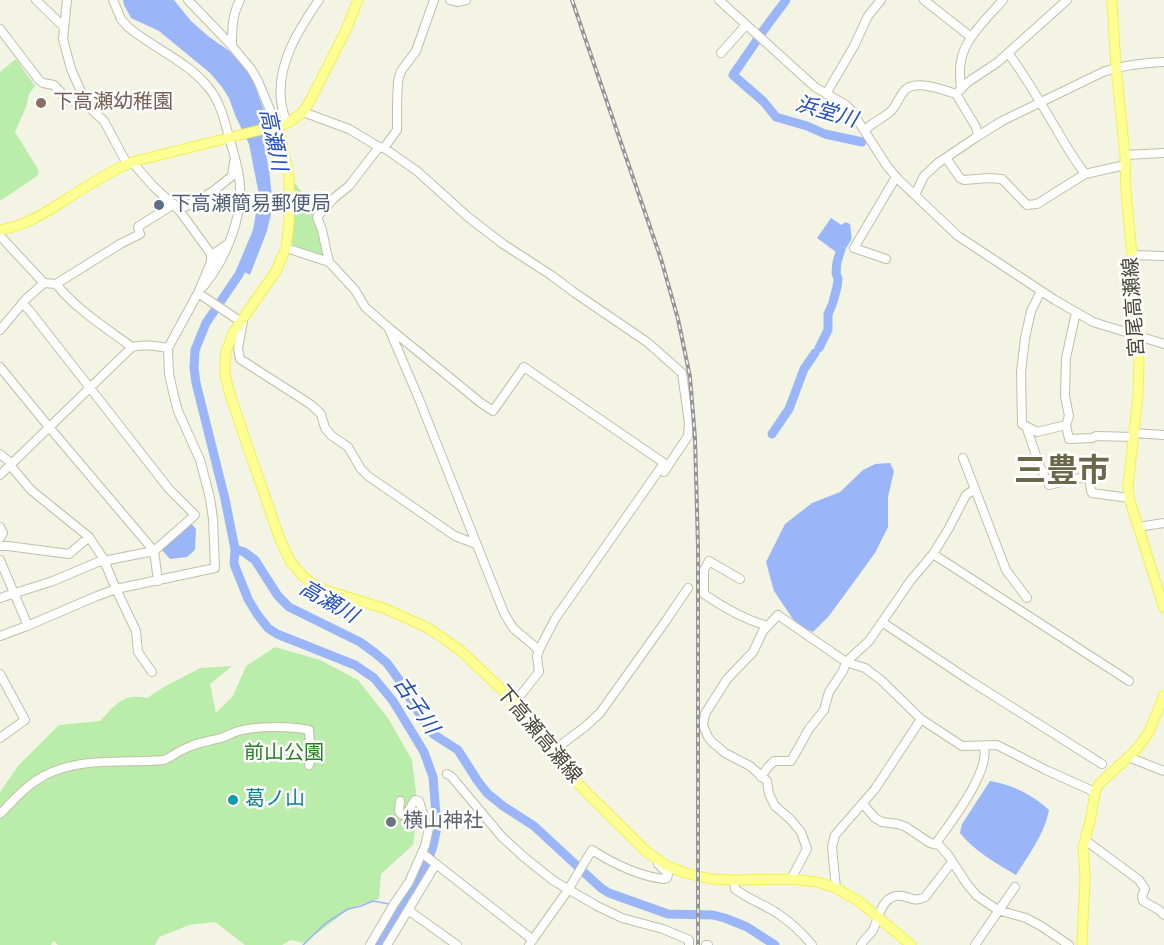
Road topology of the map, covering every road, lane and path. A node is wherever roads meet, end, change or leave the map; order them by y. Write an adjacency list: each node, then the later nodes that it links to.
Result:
1 (36, 0): 18 (street)
2 (68, 0): 18 (street)
3 (113, 0): 33 (street)
4 (188, 0): 21 (street)
5 (240, 0): 21 (street)
6 (319, 0): 31 (street)
7 (358, 0): 30 (main road)
8 (434, 0): 35 (street)
9 (450, 0): 10 (street)
10 (466, 0)
11 (718, 0): 17 (street)
12 (880, 0): 27 (street)
13 (924, 0): 20 (street)
14 (1003, 0): 20 (street)
15 (1067, 0): 23 (street)
16 (1112, 0): 25 (main road, 宮尾高瀬線)
17 (746, 25): 22 (street); 27 (street)
18 (64, 27): 29 (street)
19 (0, 29): 29 (street)
20 (971, 37): 26 (street)
21 (232, 46): 31 (street)
22 (721, 53)
23 (1008, 53): 26 (street); 28 (street)
24 (1164, 62): 25 (street)
25 (1116, 67): 28 (street); 39 (main road, 宮尾高瀬線)
26 (959, 91): 32 (street); 34 (street)
27 (826, 94): 32 (street)
28 (1041, 101): 34 (street); 41 (street)
29 (87, 105): 40 (street)
30 (303, 112): 31 (main road); 35 (street)
31 (283, 124): 33 (main road); 48 (main road, 下高瀬高瀬線)
32 (865, 130): 42 (street)
33 (229, 136): 37 (street); 40 (main road)
34 (978, 136): 38 (street)
35 (381, 147): 53 (street); 77 (street)
36 (1164, 153): 39 (street)
37 (234, 156): 44 (street); 47 (street)
38 (946, 158): 41 (street); 43 (street)
39 (1125, 160): 41 (street); 49 (main road, 宮尾高瀬線)
40 (130, 163): 44 (street); 45 (main road)
41 (1085, 174)
42 (896, 177): 43 (street); 51 (street)
43 (915, 195): 56 (street)
44 (177, 207): 52 (street); 55 (street)
45 (0, 230)
46 (0, 236): 54 (street)
47 (230, 243): 52 (street); 57 (street)
48 (286, 248): 53 (street); 60 (main road, 下高瀬高瀬線)
49 (1132, 255): 50 (street); 63 (main road, 宮尾高瀬線)
50 (1164, 256)
51 (886, 259)
52 (211, 262): 57 (street)
53 (329, 262): 61 (street)
54 (44, 283): 55 (street); 58 (street)
55 (56, 284): 65 (street)
56 (1041, 291): 59 (street); 70 (street)
57 (198, 293): 60 (street); 66 (street)
58 (22, 303): 62 (street); 68 (street)
59 (1076, 312): 63 (street); 69 (street)
60 (240, 321): 86 (street); 110 (main road, 下高瀬高瀬線)
61 (388, 328): 86 (street); 104 (street)
62 (0, 330)
63 (1137, 336): 64 (street); 72 (main road, 宮尾高瀬線)
64 (1164, 344)
65 (132, 347): 66 (street); 68 (street)
66 (168, 348): 93 (street)
67 (0, 367): 71 (street)
68 (90, 389): 71 (street); 88 (street)
69 (1066, 425): 70 (street); 72 (street)
70 (1026, 426): 80 (street)
71 (48, 427): 76 (street); 88 (street)
72 (1133, 435): 73 (street); 80 (main road, 宮尾高瀬線)
73 (1164, 435)
74 (0, 454): 76 (street)
75 (963, 458): 79 (street)
76 (10, 464): 78 (street); 84 (street)
77 (664, 471)
78 (0, 475)
79 (975, 489): 89 (street); 98 (street)
80 (1129, 498): 83 (main road, 宮尾高瀬線)
81 (1164, 523): 83 (street)
82 (0, 527): 85 (street)
83 (1138, 527): 99 (main road, 宮尾高瀬線)
84 (89, 537): 87 (street); 91 (street)
85 (0, 538)
86 (476, 544): 104 (street)
87 (0, 546)
88 (154, 551): 91 (street); 93 (street)
89 (933, 554): 100 (street); 108 (street)
90 (0, 560): 96 (street)
91 (104, 561): 95 (street); 96 (street)
92 (740, 579): 102 (street)
93 (158, 581): 95 (street)
94 (688, 588): 114 (street)
95 (116, 589): 101 (street); 106 (street)
96 (14, 593): 97 (street); 101 (street)
97 (0, 598)
98 (1027, 598)
99 (1164, 608)
100 (882, 622): 105 (street); 116 (street)
101 (28, 626): 103 (street)
102 (767, 626): 105 (street); 120 (street)
103 (0, 636)
104 (539, 650): 110 (street)
105 (846, 662): 111 (street); 120 (street)
106 (152, 672)
107 (0, 674): 112 (street)
108 (1129, 681)
109 (1164, 695): 115 (main road)
110 (515, 702): 114 (main road, 下高瀬高瀬線)
111 (921, 719): 113 (street); 123 (street)
112 (0, 738)
113 (981, 746): 121 (street); 126 (street)
114 (551, 755): 127 (main road, 下高瀬高瀬線)
115 (1128, 757): 118 (street); 121 (main road)
116 (1102, 764)
117 (309, 765): 124 (street)
118 (1164, 771)
119 (447, 774): 135 (street)
120 (761, 777): 131 (street)
121 (1095, 792): 125 (main road)
122 (400, 801): 128 (street)
123 (863, 804): 126 (street); 134 (street)
124 (0, 814)
125 (1085, 840): 138 (street); 150 (main road)
126 (939, 845): 129 (street)
127 (647, 852): 132 (main road, 下高瀬高瀬線); 135 (street)
128 (422, 853): 130 (street); 141 (street)
129 (952, 862): 137 (street); 139 (street)
130 (435, 864): 136 (street); 140 (street)
131 (791, 879): 132 (main road, 下高瀬高瀬線); 134 (main road, 下高瀬高瀬線)
132 (734, 880): 145 (street)
133 (1015, 887): 137 (street)
134 (836, 888): 139 (main road, 下高瀬高瀬線)
135 (568, 889): 140 (street); 144 (street)
136 (408, 910): 142 (street); 143 (street)
137 (998, 910): 148 (street); 149 (street)
138 (1164, 915)
139 (878, 916): 146 (street); 147 (main road, 下高瀬高瀬線)
140 (531, 942)
141 (370, 945)
142 (387, 945)
143 (457, 945)
144 (689, 945)
145 (812, 945)
146 (861, 945)
147 (911, 945)
148 (975, 945)
149 (1069, 945)
150 (1082, 945)

